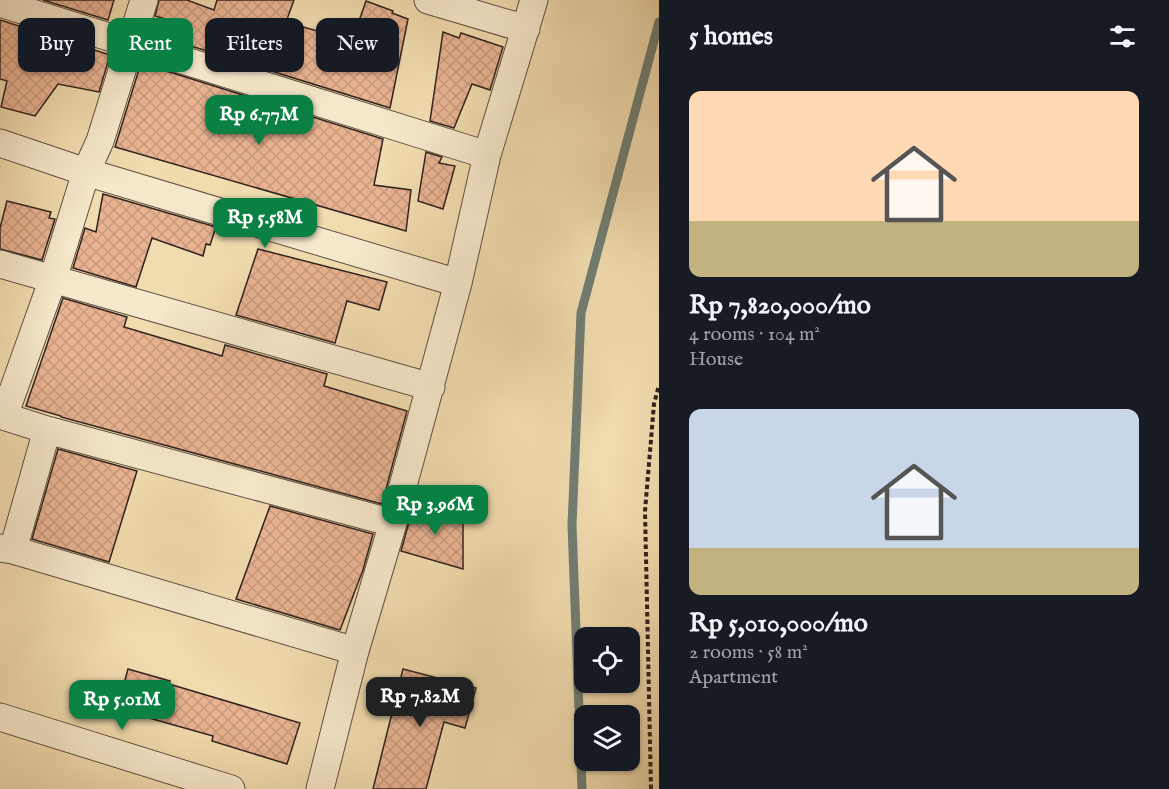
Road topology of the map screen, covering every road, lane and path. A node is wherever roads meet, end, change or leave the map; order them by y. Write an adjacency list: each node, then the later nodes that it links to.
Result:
1 (144, 0): 5 (street)
2 (428, 0): 6 (street)
3 (534, 0): 6 (street)
4 (0, 3): 7 (street)
5 (138, 18)
6 (526, 29): 11 (street)
7 (107, 36)
8 (193, 63): 11 (street)
9 (121, 72): 12 (street)
10 (0, 143): 12 (street)
11 (487, 155): 15 (street)
12 (86, 172): 14 (street); 15 (street)
13 (0, 264): 14 (street)
14 (53, 279): 17 (street); 18 (street)
15 (458, 283): 17 (street)
16 (659, 385): 26 (path)
17 (431, 387): 20 (street)
18 (2, 416): 19 (street)
19 (47, 430): 20 (street); 21 (street)
20 (393, 523): 22 (street)
21 (7, 549): 22 (street)
22 (355, 651): 25 (street)
23 (0, 717): 24 (street)
24 (231, 789)
25 (320, 789)
26 (651, 789)

